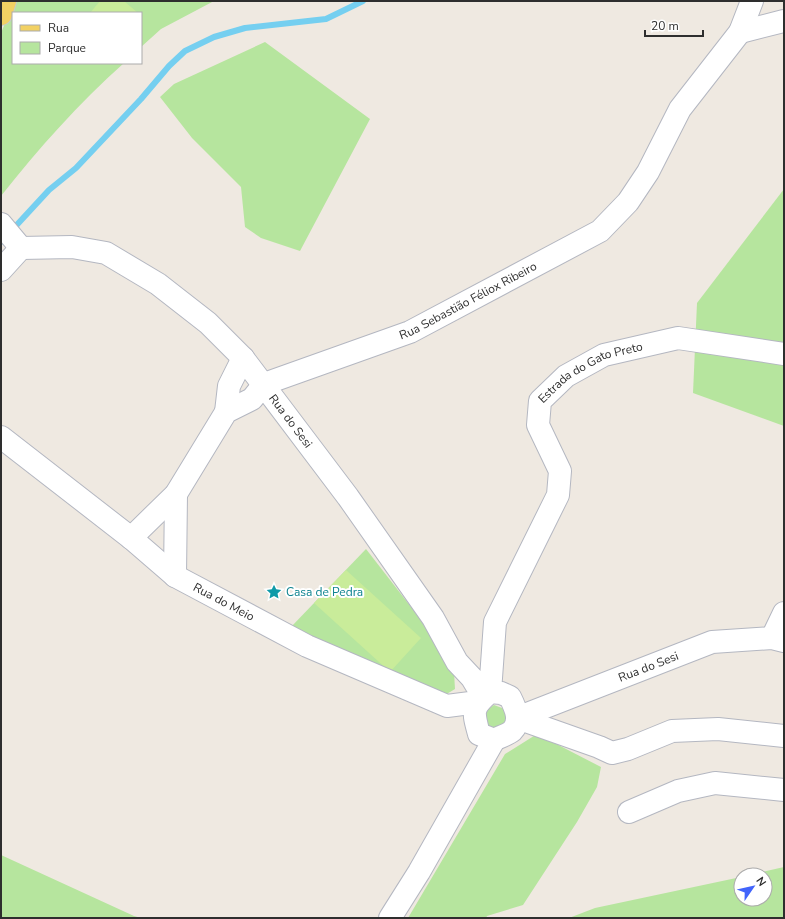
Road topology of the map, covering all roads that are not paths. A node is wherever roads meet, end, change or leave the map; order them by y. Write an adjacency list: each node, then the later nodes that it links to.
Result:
1 (5, 1): 3 (main road)
2 (752, 1): 5 (street, Rua Sebastião Féliox Ribeiro)
3 (1, 14)
4 (784, 21): 5 (street)
5 (740, 32): 11 (street, Rua Sebastião Féliox Ribeiro)
6 (1, 224): 7 (street)
7 (19, 245): 8 (street); 10 (street, Rua do Sesi)
8 (1, 270)
9 (784, 354): 19 (street, Estrada do Gato Preto)
10 (243, 358): 11 (street, Rua do Sesi); 12 (street)
11 (264, 384): 12 (street); 19 (street, Rua do Sesi)
12 (226, 412): 14 (street)
13 (1, 437): 15 (street, Rua do Meio)
14 (176, 494): 15 (street); 16 (street)
15 (131, 538): 16 (street, Rua do Meio)
16 (175, 576): 19 (street, Rua do Meio)
17 (784, 613): 18 (street)
18 (778, 640): 20 (street, Rua do Sesi)
19 (484, 697): 20 (street); 22 (street)
20 (517, 718): 21 (street); 22 (street)
21 (784, 736)
22 (494, 740): 25 (street)
23 (784, 790): 24 (street)
24 (629, 812)
25 (390, 918)

